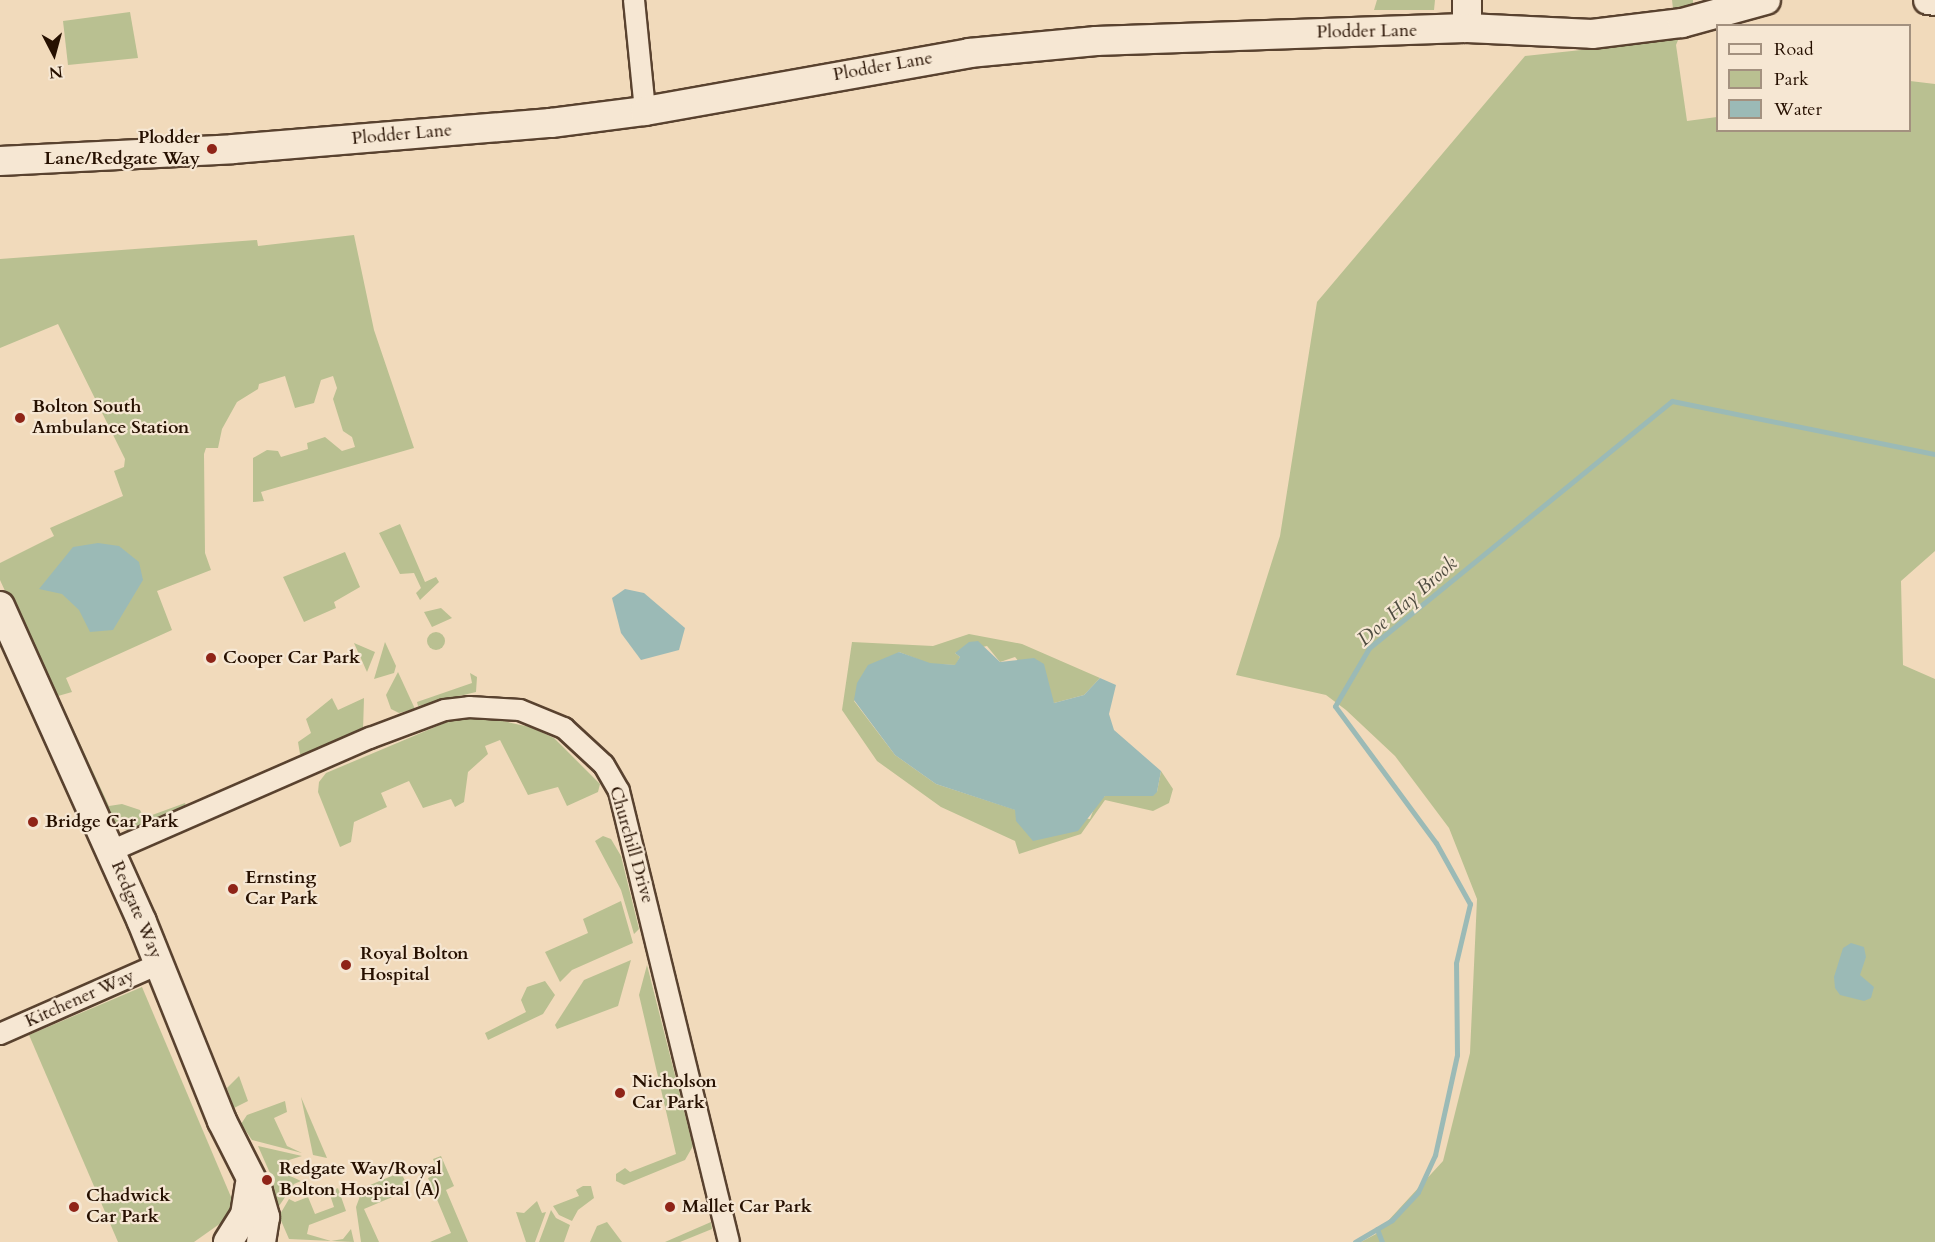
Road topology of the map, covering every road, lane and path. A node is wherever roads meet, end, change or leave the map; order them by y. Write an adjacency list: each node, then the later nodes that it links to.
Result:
1 (634, 0): 7 (street)
2 (1467, 0): 6 (main road)
3 (1766, 0): 6 (main road, Plodder Lane)
4 (1928, 0): 5 (main road)
5 (1935, 1)
6 (1467, 28): 7 (main road, Plodder Lane)
7 (645, 111): 8 (main road, Plodder Lane)
8 (0, 161)
9 (0, 606): 10 (main road, Redgate Way)
10 (111, 851): 11 (main road, Redgate Way); 16 (street, Churchill Drive)
11 (159, 964): 12 (street, Kitchener Way); 13 (main road, Redgate Way)
12 (0, 1034)
13 (250, 1184): 14 (main road); 15 (main road, Redgate Way)
14 (228, 1242)
15 (261, 1242)
16 (729, 1242)

